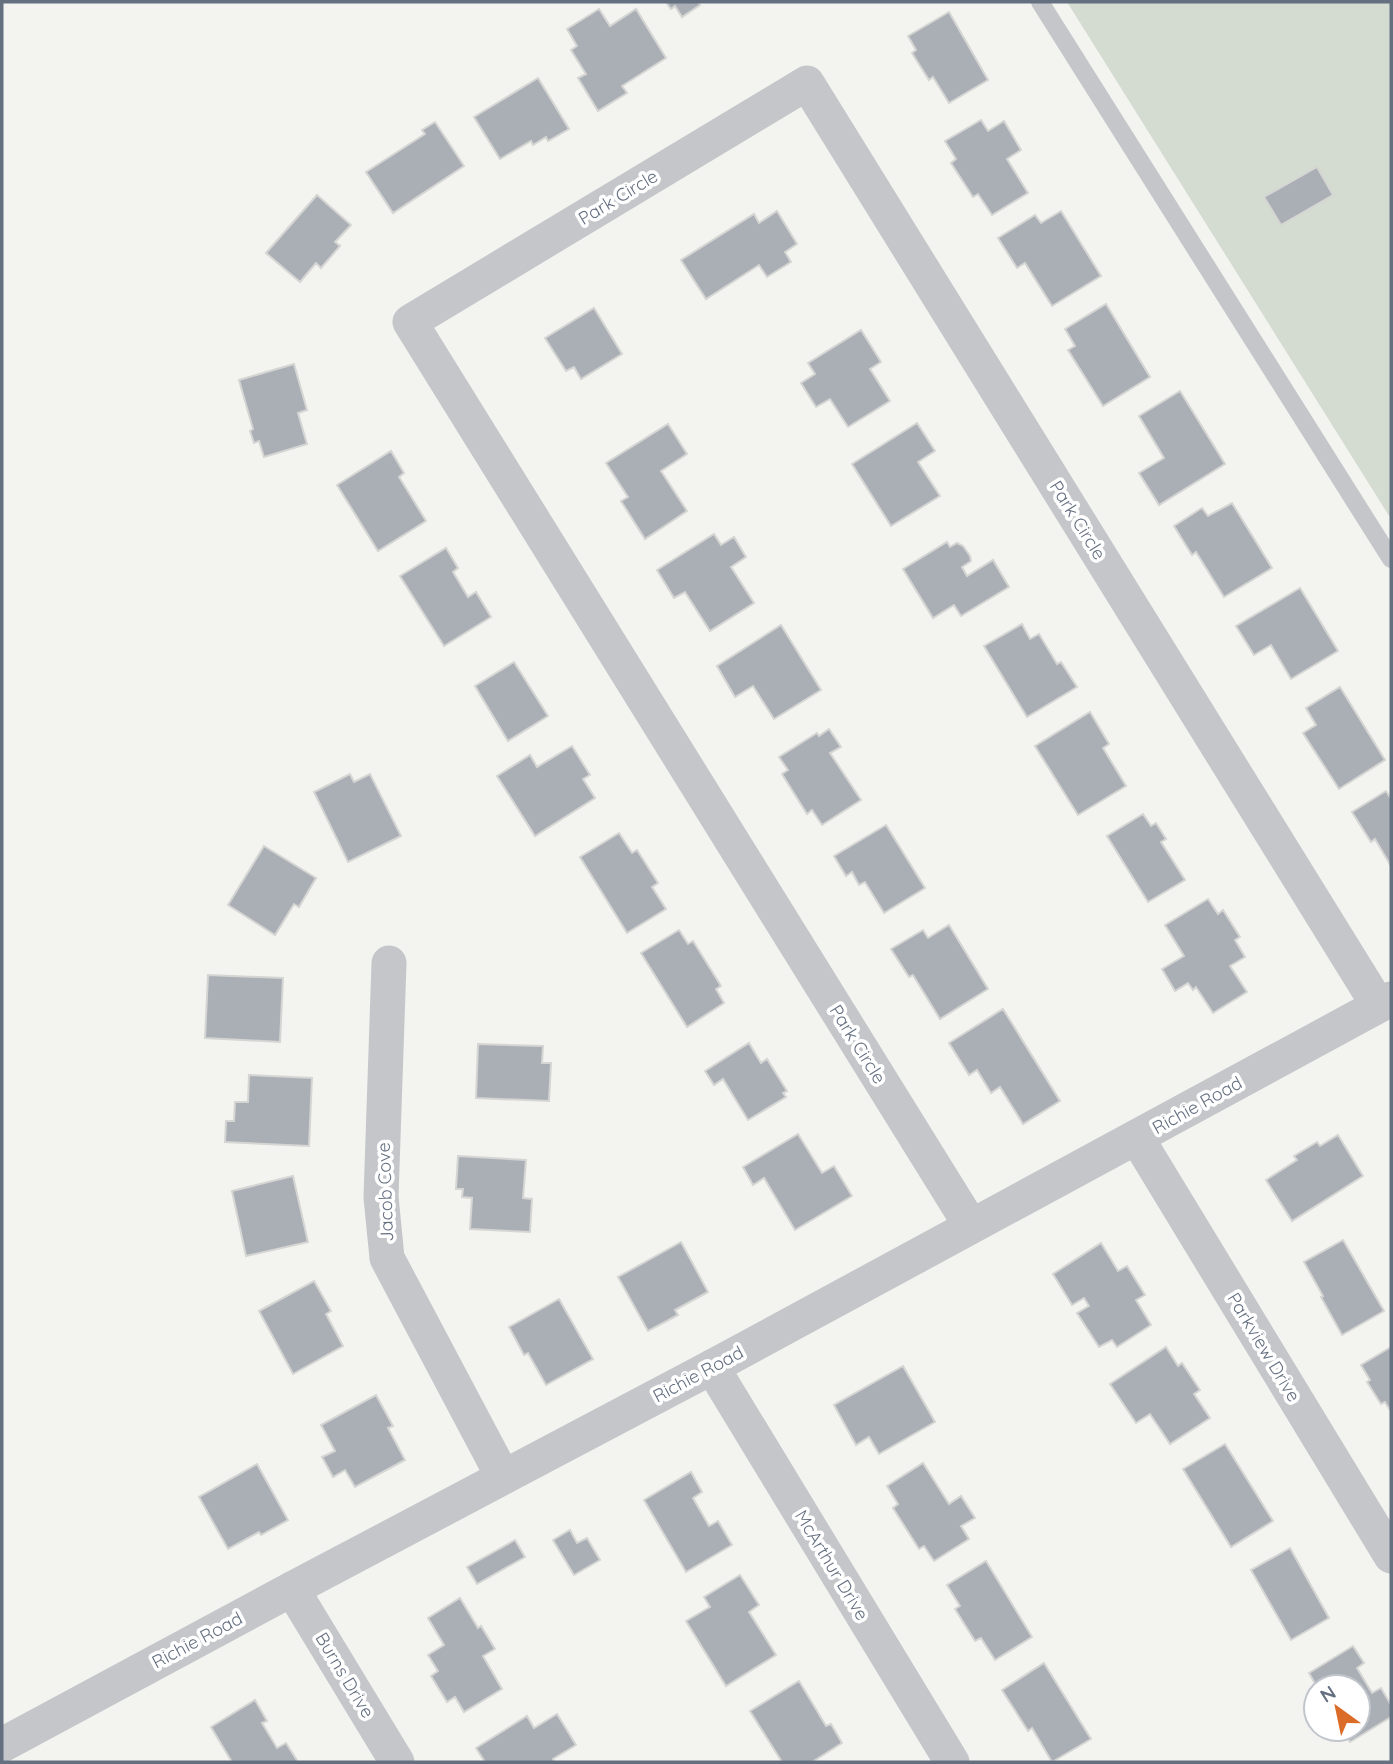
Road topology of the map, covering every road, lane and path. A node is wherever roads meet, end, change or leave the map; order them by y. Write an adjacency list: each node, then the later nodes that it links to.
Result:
1 (1040, 2): 2 (lane)
2 (1391, 559)
3 (389, 962): 8 (street, Jacob Cove)
4 (1385, 1002): 5 (street, Richie Road); 6 (street, Park Circle)
5 (1137, 1138): 6 (street, Richie Road); 9 (street, Parkview Drive)
6 (971, 1226): 7 (street, Richie Road)
7 (712, 1367): 8 (street, Richie Road); 13 (street, McArthur Drive)
8 (503, 1477): 10 (street, Richie Road)
9 (1391, 1556)
10 (292, 1589): 11 (street, Richie Road); 12 (street, Burns Drive)
11 (2, 1745)
12 (397, 1762)
13 (951, 1762)

